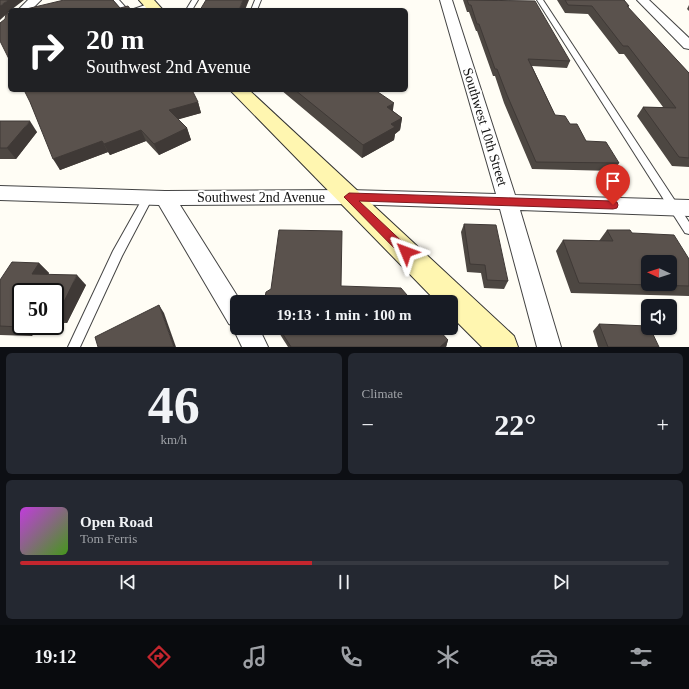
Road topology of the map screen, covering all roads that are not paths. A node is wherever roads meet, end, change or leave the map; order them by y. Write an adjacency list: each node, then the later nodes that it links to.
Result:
1 (35, 0): 7 (street)
2 (116, 0): 8 (lane)
3 (446, 0): 15 (street, Southwest 10th Street)
4 (540, 0): 16 (lane)
5 (643, 0): 10 (street)
6 (151, 5): 9 (lane)
7 (26, 8)
8 (123, 8)
9 (141, 8)
10 (689, 44)
11 (241, 92): 14 (main road)
12 (0, 193): 13 (street, Southwest 2nd Avenue)
13 (157, 197): 14 (street, Southwest 2nd Avenue); 18 (street); 20 (lane)
14 (349, 197): 15 (street, Southwest 2nd Avenue); 22 (main road)
15 (508, 202): 16 (street, Southwest 2nd Avenue); 23 (street, Southwest 10th Street)
16 (681, 207): 17 (lane)
17 (689, 230)
18 (230, 306)
19 (249, 335): 21 (street)
20 (74, 347)
21 (256, 347)
22 (503, 347)
23 (549, 347)

